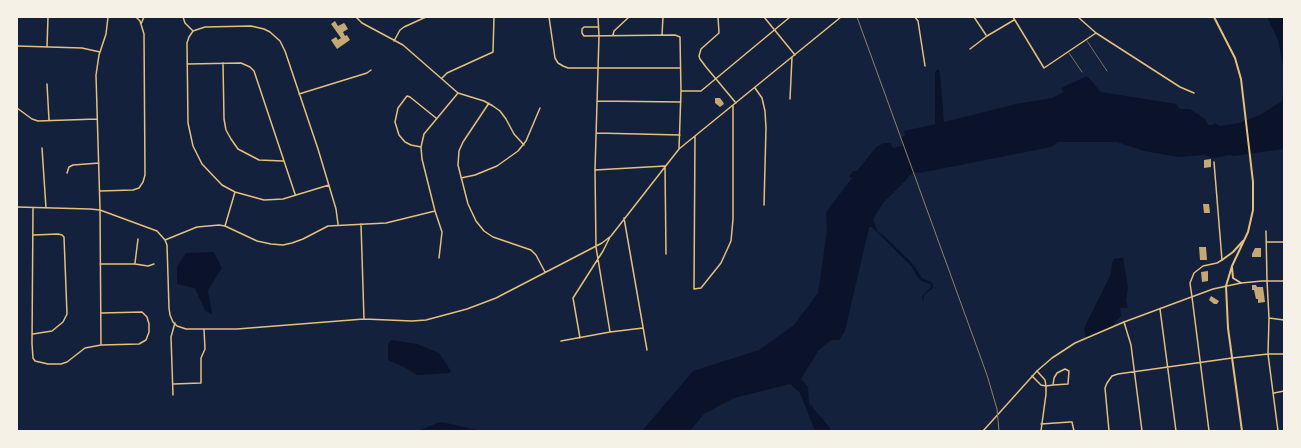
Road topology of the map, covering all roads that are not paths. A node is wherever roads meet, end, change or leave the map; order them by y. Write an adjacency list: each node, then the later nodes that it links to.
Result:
1 (48, 17): 35 (street)
2 (108, 17): 37 (street)
3 (136, 17): 23 (street)
4 (144, 17): 23 (street)
5 (183, 17): 26 (street)
6 (356, 17): 33 (street)
7 (426, 17): 33 (street)
8 (494, 17): 49 (street)
9 (549, 17): 44 (street)
10 (598, 17): 24 (street)
11 (629, 17): 28 (street)
12 (663, 17): 29 (street)
13 (718, 17): 50 (street)
14 (764, 17): 25 (street)
15 (790, 17): 25 (street)
16 (841, 17): 39 (street)
17 (916, 17): 43 (street)
18 (974, 17): 31 (street)
19 (1013, 17): 22 (street)
20 (1078, 17): 27 (street)
21 (1214, 17): 99 (main road)
22 (1014, 20): 31 (street); 38 (street)
23 (142, 24): 83 (street)
24 (598, 27): 30 (street); 30 (street)
25 (774, 30): 39 (street); 50 (street)
26 (193, 31): 42 (street); 56 (street)
27 (1096, 33): 32 (street); 55 (street)
28 (613, 35): 29 (street); 30 (street)
29 (662, 35): 45 (street)
30 (599, 36): 44 (street)
31 (987, 36): 36 (street)
32 (1086, 40): 38 (street); 47 (lane)
33 (394, 41): 49 (street)
34 (17, 46): 35 (street)
35 (48, 47): 37 (street)
36 (970, 49)
37 (100, 52): 66 (street)
38 (1068, 52): 48 (lane)
39 (795, 55): 40 (street)
40 (792, 58): 52 (street); 57 (street)
41 (222, 63): 42 (street); 75 (street); 75 (street)
42 (187, 64): 84 (street)
43 (925, 66)
44 (598, 67): 45 (street); 58 (street)
45 (680, 68): 53 (street)
46 (371, 70): 56 (street)
47 (1108, 71)
48 (1082, 72)
49 (442, 78): 54 (street)
50 (716, 78): 53 (street); 61 (street)
51 (47, 84): 67 (street)
52 (755, 88): 61 (street); 86 (street)
53 (681, 91): 59 (street)
54 (458, 93): 60 (street); 65 (street)
55 (1194, 93)
56 (299, 94): 82 (street)
57 (790, 99)
58 (596, 101): 59 (street); 68 (street)
59 (681, 102): 69 (street)
60 (489, 103): 71 (street); 81 (street)
61 (736, 103): 62 (street)
62 (733, 106): 70 (street); 70 (street)
63 (17, 108): 67 (street)
64 (540, 108): 71 (street)
65 (436, 118): 72 (street); 72 (street)
66 (98, 119): 67 (street); 77 (street)
67 (49, 120)
68 (596, 133): 69 (street); 79 (street)
69 (680, 135): 74 (street)
70 (695, 136): 74 (street)
71 (524, 145): 81 (street)
72 (420, 146): 91 (street)
73 (42, 148): 89 (street)
74 (679, 149): 78 (street)
75 (283, 161): 85 (street)
76 (1214, 162): 108 (street)
77 (99, 163): 80 (street); 83 (street)
78 (665, 166): 79 (street); 92 (street); 105 (street)
79 (595, 170): 104 (street)
80 (66, 173)
81 (461, 178): 113 (street)
82 (328, 185): 85 (street); 93 (street)
83 (100, 191): 90 (street)
84 (235, 192): 85 (street); 95 (street)
85 (296, 195)
86 (764, 205)
87 (17, 207): 88 (street)
88 (33, 208): 89 (street); 97 (street)
89 (46, 209): 90 (street)
90 (100, 210): 101 (street); 109 (street)
91 (435, 210): 94 (street); 106 (street)
92 (624, 218): 98 (street); 126 (street)
93 (338, 224): 94 (street); 95 (street)
94 (361, 224): 122 (street)
95 (226, 226): 101 (street)
96 (1266, 231): 102 (street)
97 (34, 234): 129 (street); 129 (street)
98 (611, 236): 104 (street); 107 (street)
99 (1245, 239): 108 (main road); 112 (main road)
100 (138, 240): 110 (street)
101 (165, 240): 125 (street)
102 (1266, 242): 103 (street); 114 (street)
103 (1284, 242)
104 (596, 247): 107 (street); 113 (street)
105 (666, 254)
106 (439, 258)
107 (598, 259): 128 (street); 130 (street)
108 (1222, 260): 118 (street)
109 (100, 264): 110 (street); 120 (street)
110 (135, 264): 111 (street)
111 (154, 264)
112 (1232, 266): 116 (main road); 117 (main road)
113 (545, 272): 122 (street)
114 (1267, 281): 115 (street); 116 (street); 121 (street)
115 (1284, 281)
116 (1242, 283): 117 (street)
117 (1226, 286): 118 (street); 136 (main road)
118 (1192, 297): 119 (street); 137 (street)
119 (1160, 309): 124 (street); 138 (street)
120 (101, 313): 132 (street); 132 (street)
121 (1269, 318): 123 (street); 134 (street)
122 (364, 319): 127 (street)
123 (1284, 320)
124 (1124, 322): 139 (street); 140 (street)
125 (174, 323): 127 (street); 142 (street)
126 (643, 328): 128 (street); 133 (street)
127 (204, 329): 142 (street)
128 (610, 332): 130 (street)
129 (33, 334): 132 (street)
130 (580, 338): 131 (street)
131 (562, 341)
132 (101, 346)
133 (647, 350)
134 (1268, 354): 135 (street); 136 (street); 146 (street)
135 (1284, 354)
136 (1232, 358): 137 (street); 156 (main road)
137 (1200, 362): 138 (street); 155 (street)
138 (1167, 367): 140 (street); 154 (street)
139 (1037, 371): 141 (street); 144 (street)
140 (1135, 371): 152 (street); 153 (street)
141 (1032, 376): 144 (street); 149 (street)
142 (172, 384): 147 (street)
143 (1053, 385): 143 (street); 144 (street)
144 (1046, 386): 148 (street)
145 (1284, 391): 146 (street)
146 (1274, 393): 157 (street)
147 (173, 395)
148 (1041, 424): 150 (street); 151 (street)
149 (983, 431)
150 (1041, 431)
151 (1074, 431)
152 (1109, 431)
153 (1142, 431)
154 (1176, 431)
155 (1209, 431)
156 (1242, 431)
157 (1278, 431)

